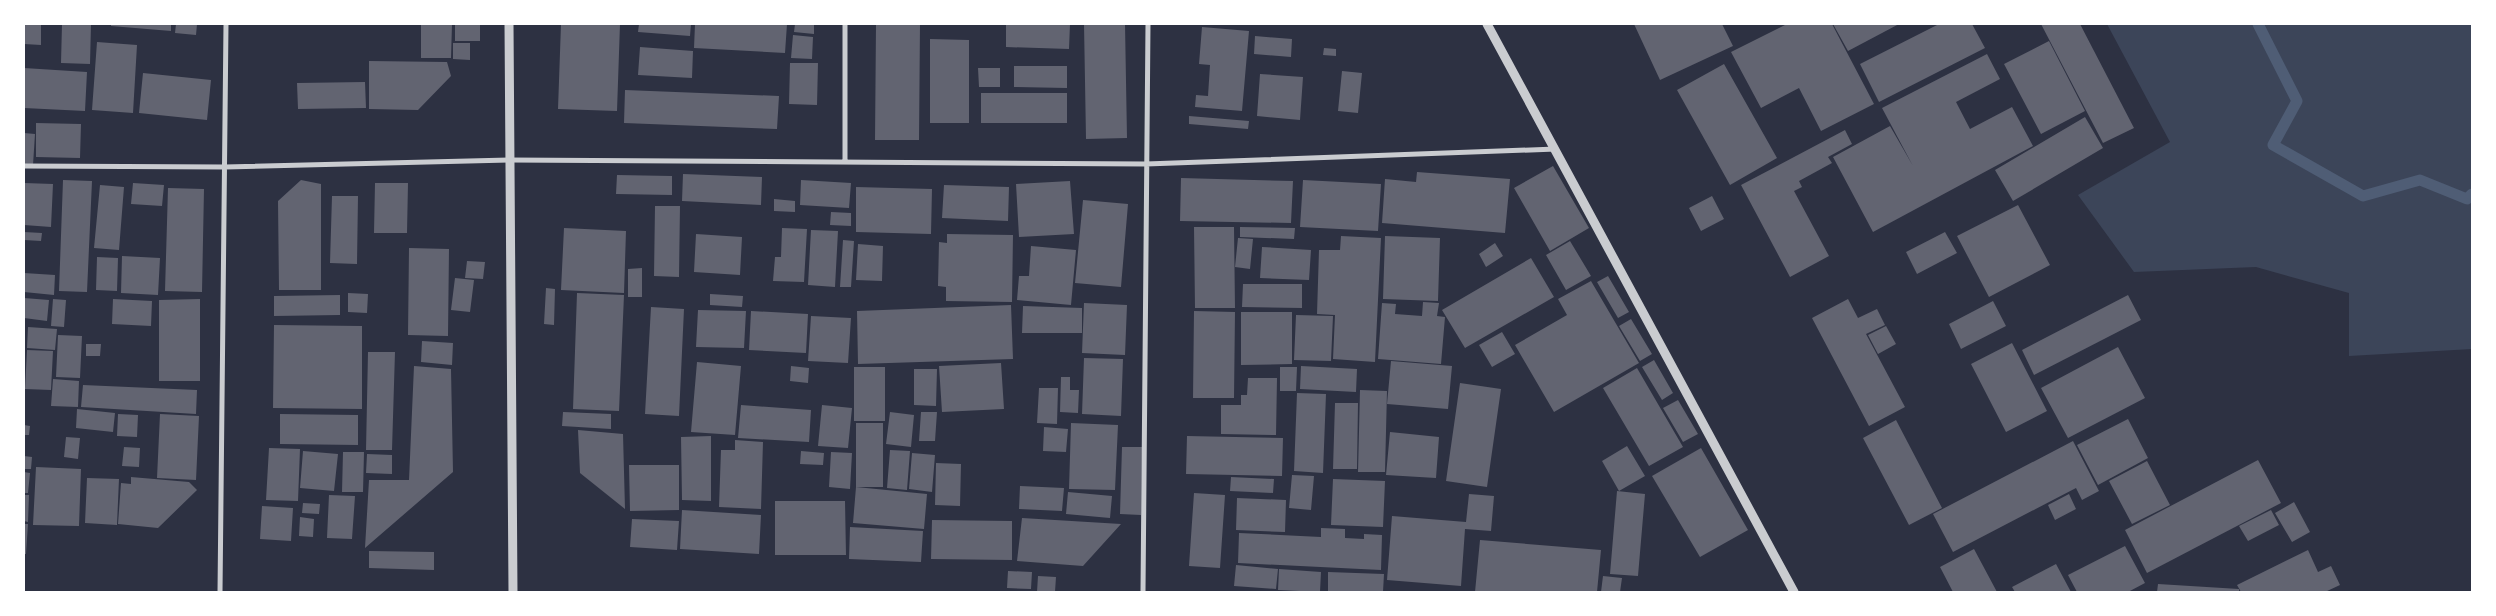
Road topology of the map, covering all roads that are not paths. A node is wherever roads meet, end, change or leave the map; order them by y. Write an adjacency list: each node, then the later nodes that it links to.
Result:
1 (226, 24): 11 (street)
2 (509, 24): 7 (street)
3 (845, 24): 8 (street)
4 (1148, 24): 9 (street)
5 (1487, 24): 6 (street)
6 (1556, 149): 9 (street); 15 (street)
7 (509, 160): 8 (street); 11 (street); 13 (street)
8 (845, 161): 9 (street)
9 (1146, 164): 14 (street)
10 (24, 166): 11 (street)
11 (225, 167): 12 (street)
12 (220, 592)
13 (513, 592)
14 (1143, 592)
15 (1794, 592)

